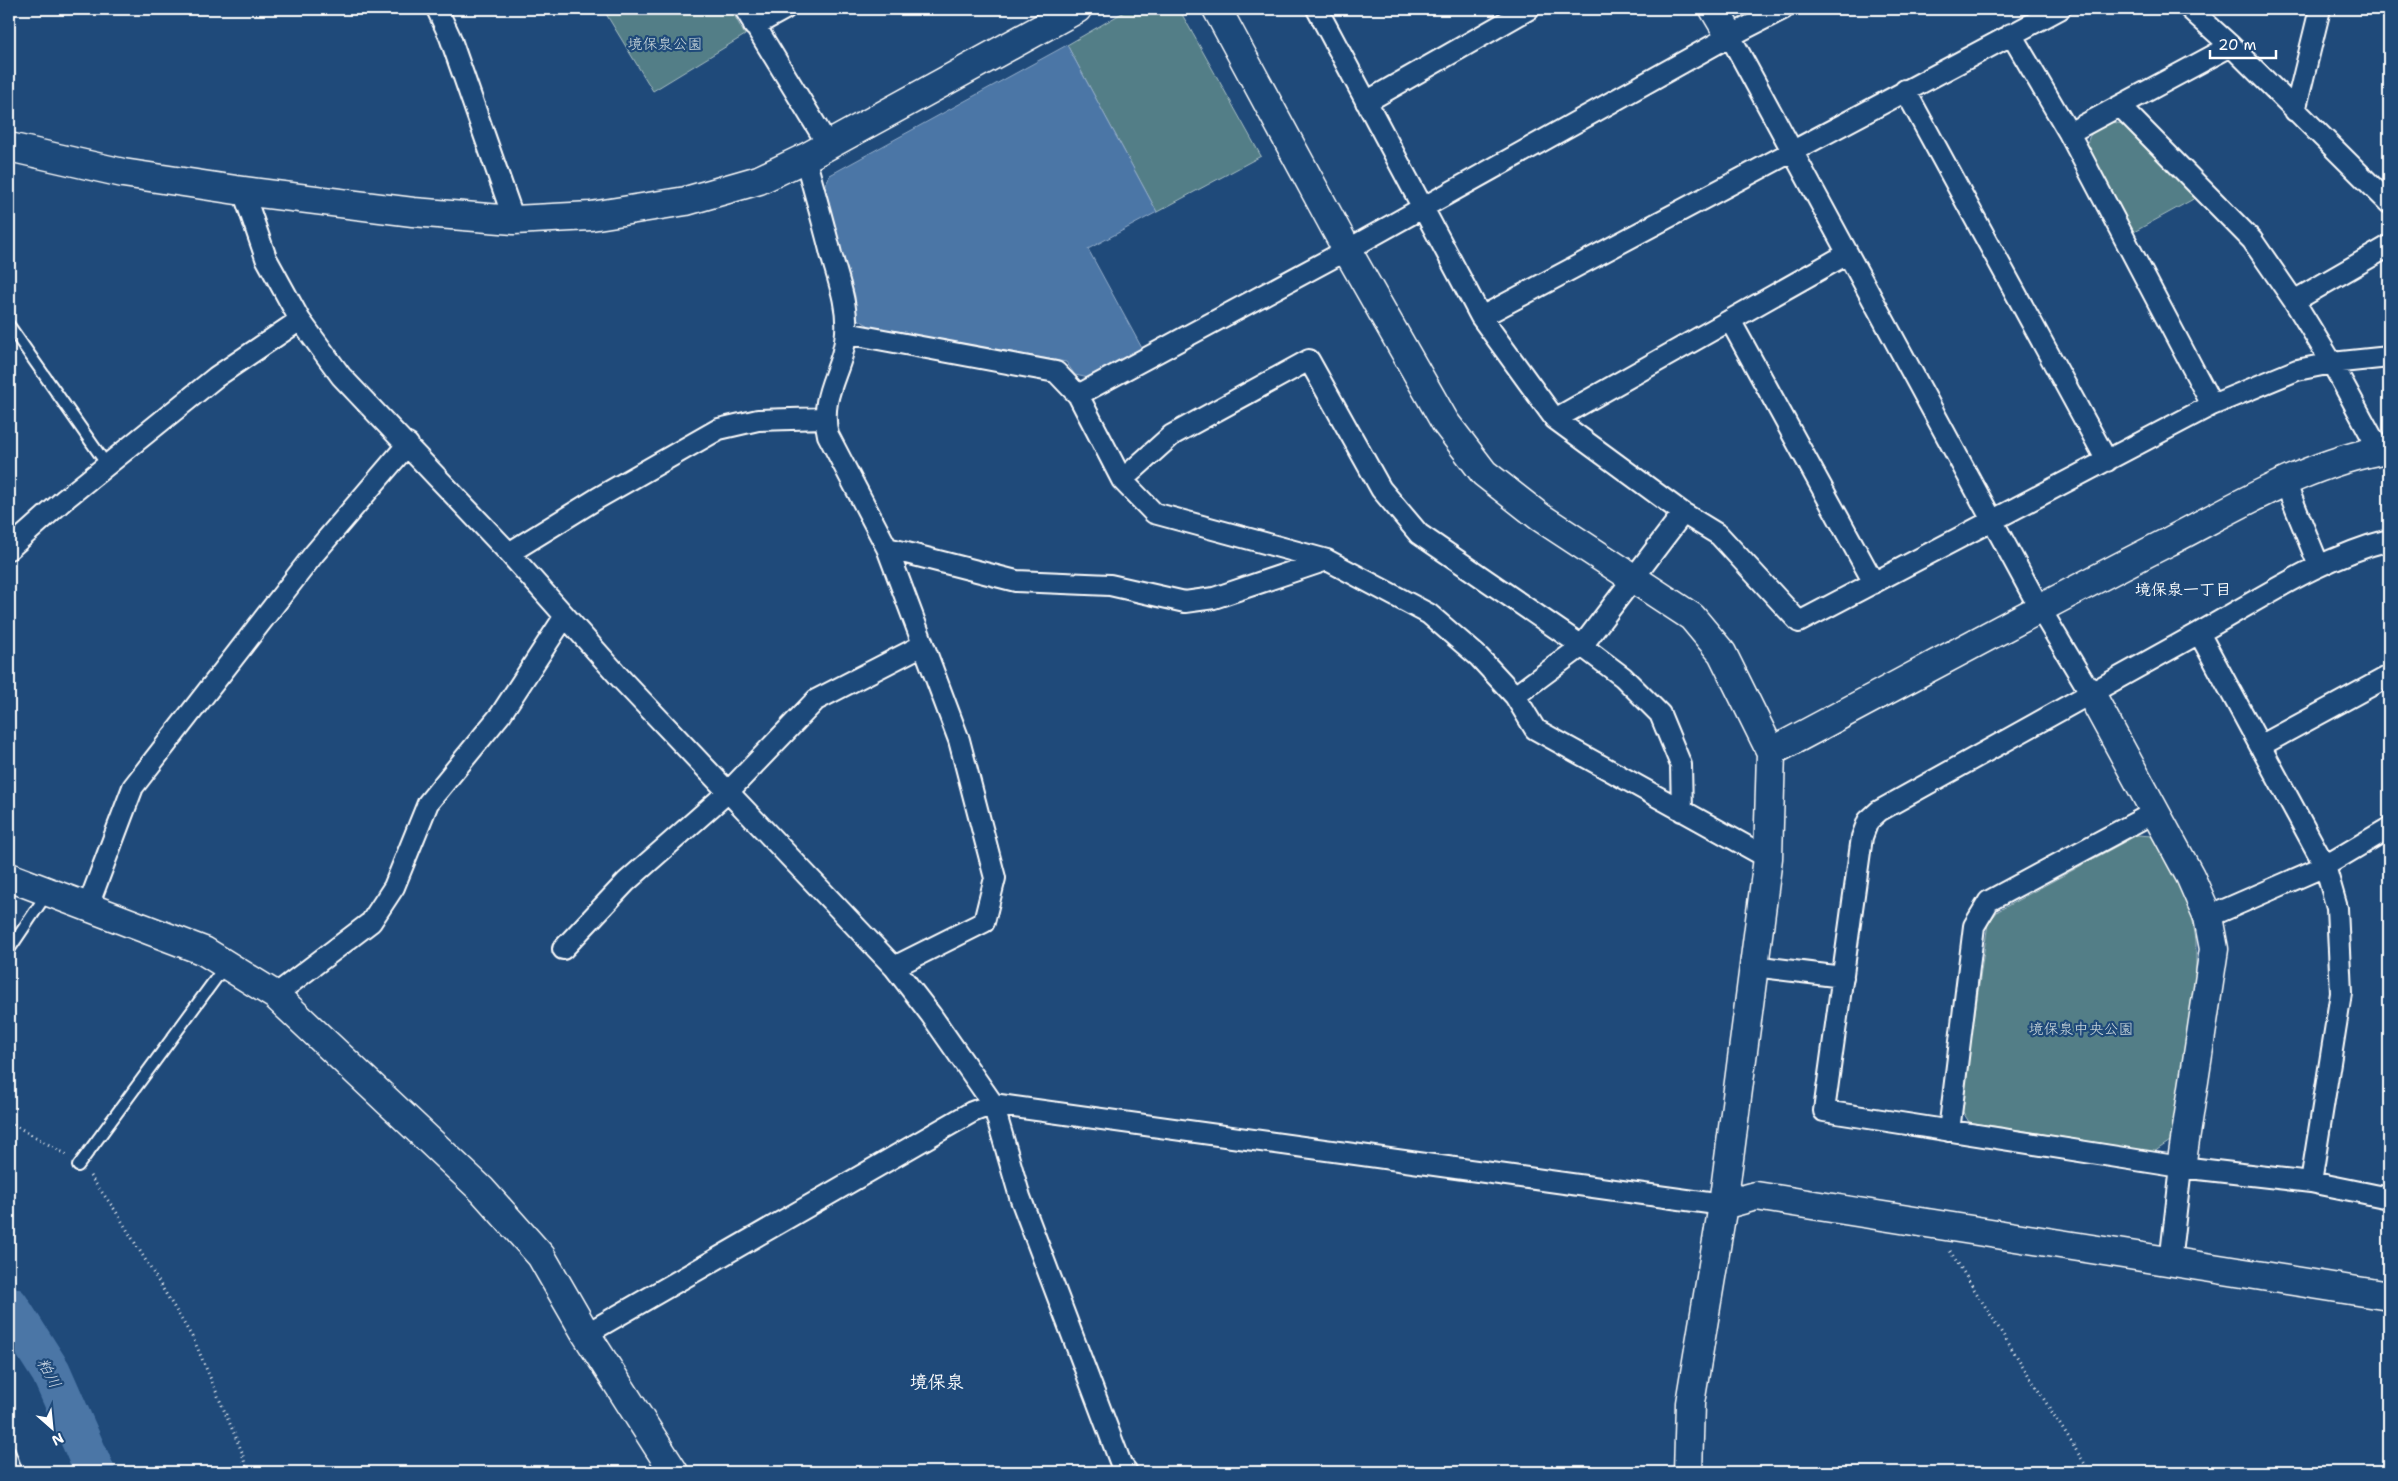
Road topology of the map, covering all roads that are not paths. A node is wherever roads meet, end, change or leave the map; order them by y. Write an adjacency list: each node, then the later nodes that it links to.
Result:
1 (437, 9): 28 (street)
2 (745, 9): 13 (street)
3 (786, 9): 13 (street)
4 (1077, 9): 24 (street)
5 (1217, 9): 30 (street)
6 (1317, 9): 18 (street)
7 (1529, 9): 18 (street)
8 (1714, 9): 15 (street)
9 (1783, 9): 15 (street)
10 (2060, 9): 14 (street)
11 (2190, 9): 16 (street)
12 (2320, 9): 20 (street)
13 (754, 26): 24 (street)
14 (2011, 34): 17 (street); 21 (street)
15 (1730, 36): 23 (street); 27 (street)
16 (2231, 46): 19 (street); 20 (street)
17 (1905, 90): 23 (street); 46 (street)
18 (1366, 102): 27 (street)
19 (2120, 106): 21 (street); 32 (street)
20 (2295, 111): 26 (street)
21 (2069, 133): 41 (street)
22 (9, 146): 25 (street)
23 (1791, 150): 31 (street); 33 (street)
24 (816, 152): 28 (street); 37 (street)
25 (243, 191): 28 (street); 34 (street)
26 (2389, 203)
27 (1423, 208): 30 (street); 33 (street)
28 (514, 220)
29 (2389, 246): 32 (street)
30 (1347, 250): 40 (street); 58 (street)
31 (1847, 254): 35 (street); 51 (street)
32 (2294, 301): 39 (street)
33 (1481, 317): 43 (street)
34 (300, 320): 44 (street); 47 (street)
35 (1730, 320): 43 (street); 59 (street)
36 (9, 325): 47 (lane)
37 (846, 333): 40 (street); 42 (street)
38 (2389, 358): 39 (street)
39 (2332, 363): 41 (street); 45 (street)
40 (1078, 394): 48 (street)
41 (2212, 405): 46 (street)
42 (824, 418): 53 (street); 55 (street)
43 (1555, 419): 50 (street)
44 (408, 444): 55 (street); 78 (street)
45 (2384, 450): 49 (street)
46 (2107, 461): 51 (street)
47 (107, 464): 54 (street)
48 (1122, 480): 56 (street); 64 (street)
49 (2285, 482): 57 (street); 60 (street)
50 (1683, 512): 58 (street); 59 (street)
51 (1994, 521): 59 (street); 60 (street)
52 (2389, 540): 57 (street)
53 (887, 548): 56 (street); 63 (street)
54 (9, 549)
55 (509, 553): 61 (street)
56 (1327, 560): 67 (street)
57 (2320, 566): 62 (street)
58 (1633, 578): 64 (street); 69 (street)
59 (1874, 583)
60 (2039, 608): 66 (street); 69 (street)
61 (565, 616): 70 (street); 86 (street)
62 (2199, 633): 66 (street); 68 (street)
63 (923, 645): 70 (street); 83 (street)
64 (1582, 646): 67 (street); 71 (street)
65 (2389, 676): 68 (street)
66 (2090, 692): 72 (street); 85 (street)
67 (1515, 696): 71 (street)
68 (2260, 746): 75 (street)
69 (1771, 752): 74 (street)
70 (728, 792): 80 (street); 83 (street)
71 (1682, 811): 74 (street)
72 (2156, 812): 79 (street); 88 (street)
73 (2389, 828): 75 (street)
74 (1768, 858): 84 (street)
75 (2325, 866): 79 (street); 91 (street)
76 (9, 877): 77 (street)
77 (49, 891): 78 (street); 81 (lane)
78 (88, 906): 82 (street)
79 (2208, 917): 90 (street)
80 (563, 949)
81 (9, 950)
82 (226, 965): 86 (street); 89 (lane)
83 (894, 966): 87 (street)
84 (1753, 966): 85 (street); 93 (street)
85 (1843, 977): 88 (street)
86 (275, 995): 96 (street)
87 (993, 1104): 93 (street); 96 (street); 100 (street)
88 (1949, 1130): 90 (street)
89 (78, 1166)
90 (2181, 1166): 91 (street); 94 (street)
91 (2311, 1182): 92 (street)
92 (2389, 1198)
93 (1723, 1205): 94 (street); 101 (street)
94 (2170, 1263): 95 (street)
95 (2389, 1296)
96 (586, 1334): 99 (street)
97 (9, 1451): 98 (lane)
98 (17, 1472)
99 (674, 1472)
100 (1127, 1472)
101 (1688, 1472)

